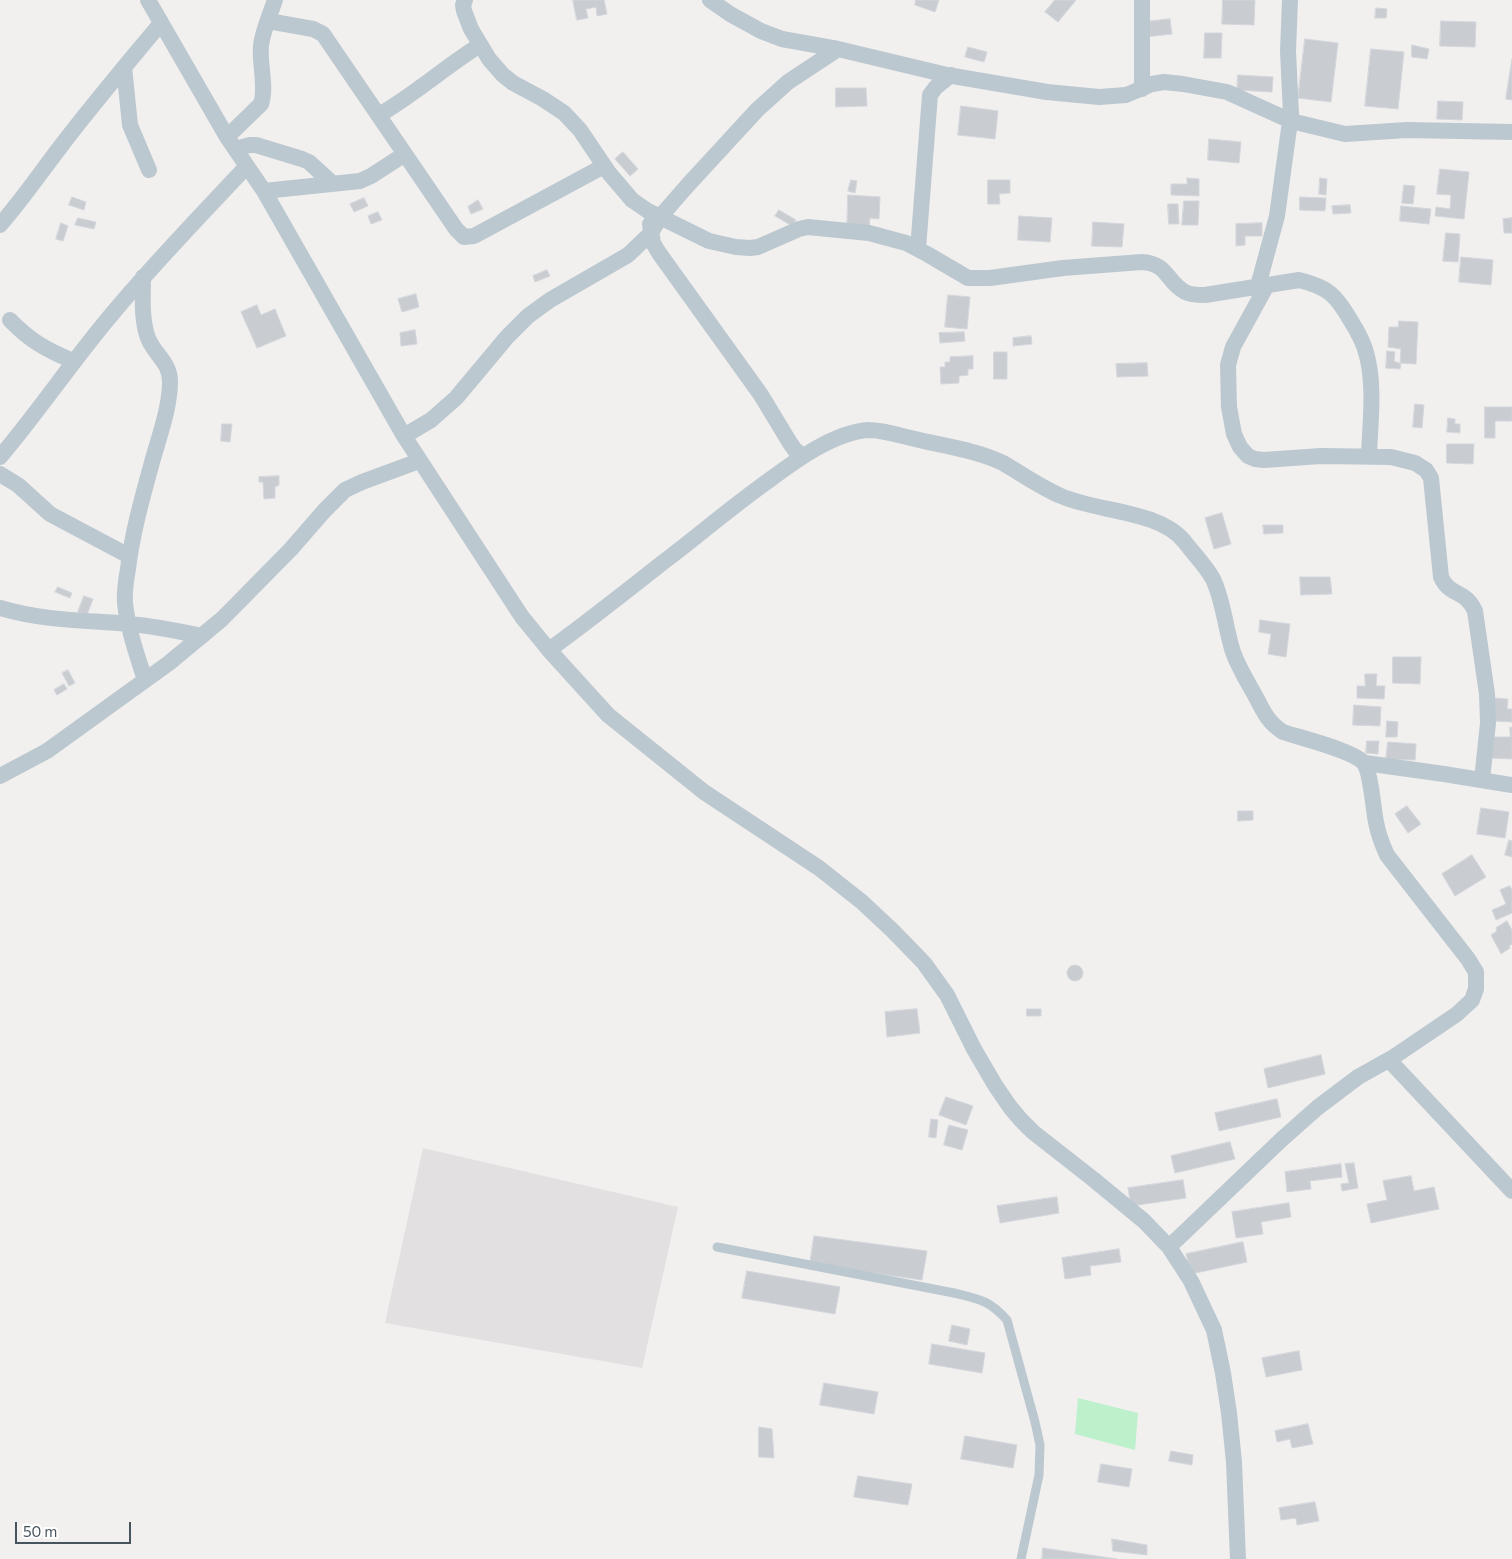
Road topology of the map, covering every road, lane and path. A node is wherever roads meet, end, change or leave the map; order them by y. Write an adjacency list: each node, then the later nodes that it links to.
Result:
1 (148, 0): 8 (street)
2 (274, 0): 7 (street)
3 (465, 0): 9 (street)
4 (710, 0): 10 (street)
5 (1142, 0): 13 (street)
6 (1290, 0): 15 (street)
7 (268, 21): 14 (street); 17 (street)
8 (161, 23): 11 (street); 17 (street)
9 (480, 45): 14 (street); 20 (street)
10 (838, 49): 12 (street); 24 (street)
11 (124, 67): 21 (street); 25 (street)
12 (951, 75): 13 (street); 27 (street)
13 (1142, 89): 15 (street)
14 (379, 115): 18 (street)
15 (1291, 121): 16 (street); 29 (street)
16 (1512, 132)
17 (231, 143): 19 (street); 22 (street)
18 (405, 154): 20 (street); 22 (street)
19 (247, 166): 23 (street); 28 (street)
20 (604, 166): 24 (street)
21 (149, 170)
22 (333, 184): 23 (street)
23 (264, 191): 32 (street)
24 (654, 214): 26 (street); 27 (street)
25 (0, 225)
26 (651, 233): 32 (street); 33 (street)
27 (918, 249): 29 (street)
28 (143, 277): 31 (street); 38 (street)
29 (1263, 285): 34 (street); 34 (street)
30 (10, 320): 31 (street)
31 (73, 361): 35 (street)
32 (404, 436): 36 (street)
33 (803, 456): 42 (street); 44 (street)
34 (1369, 456): 46 (street)
35 (0, 457)
36 (419, 461): 41 (street); 42 (street)
37 (0, 474): 38 (street)
38 (130, 556): 40 (street)
39 (0, 608): 40 (street)
40 (129, 624): 41 (street); 43 (street)
41 (202, 636): 43 (street)
42 (549, 650): 51 (street)
43 (145, 680): 45 (street)
44 (1364, 763): 46 (street); 48 (street)
45 (0, 776)
46 (1482, 780): 47 (street)
47 (1512, 785)
48 (1389, 1060): 49 (street); 51 (street)
49 (1512, 1191)
50 (717, 1247): 52 (lane)
51 (1169, 1247): 53 (street)
52 (1021, 1559)
53 (1238, 1559)

